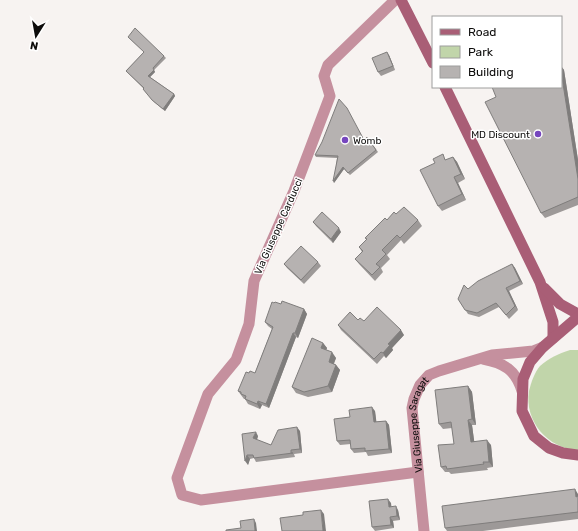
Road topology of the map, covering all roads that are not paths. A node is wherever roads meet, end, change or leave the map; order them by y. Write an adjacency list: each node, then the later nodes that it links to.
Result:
1 (394, 0): 13 (street, Via Giuseppe Carducci)
2 (401, 0): 3 (main road)
3 (432, 61)
4 (445, 88): 5 (main road)
5 (540, 282): 6 (main road); 8 (main road)
6 (578, 314)
7 (578, 317): 8 (main road)
8 (553, 338): 9 (main road)
9 (543, 347): 10 (street, Via Giuseppe Saragat); 11 (main road)
10 (480, 359): 11 (street); 13 (street, Via Giuseppe Saragat)
11 (523, 393): 12 (main road)
12 (578, 455)
13 (418, 472): 14 (street, Via Giuseppe Saragat)
14 (424, 531)

